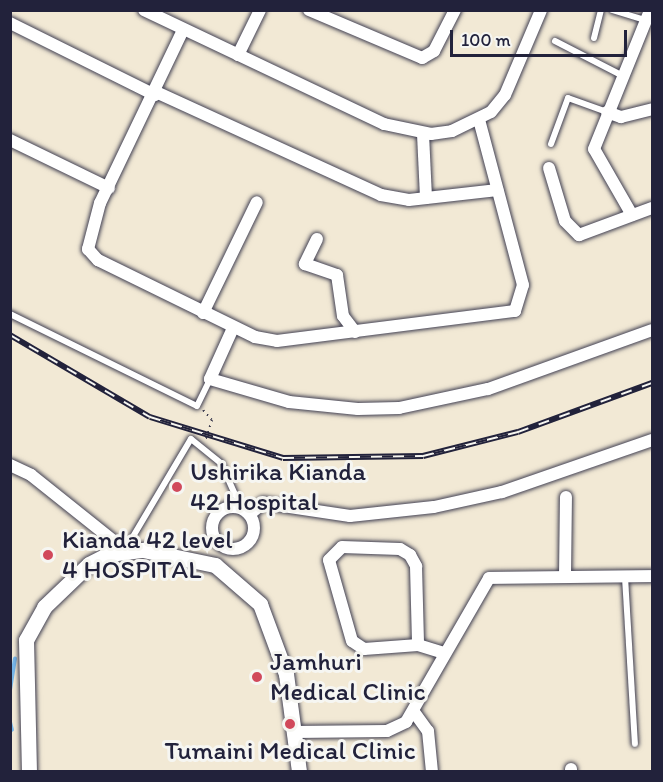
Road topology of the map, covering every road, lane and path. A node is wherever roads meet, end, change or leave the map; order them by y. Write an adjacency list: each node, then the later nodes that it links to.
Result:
1 (144, 10): 10 (street)
2 (260, 10): 13 (street)
3 (309, 10): 4 (street)
4 (455, 10)
5 (541, 10): 18 (street)
6 (601, 10): 11 (lane)
7 (612, 10): 8 (lane)
8 (648, 15): 14 (street)
9 (11, 23): 15 (street)
10 (183, 30): 13 (street); 15 (street)
11 (594, 38)
12 (555, 41): 14 (lane)
13 (238, 56): 19 (street)
14 (623, 76): 17 (street)
15 (156, 94): 23 (street); 25 (street)
16 (652, 109): 17 (street)
17 (607, 112): 21 (lane); 28 (street)
18 (479, 120): 19 (street); 24 (street)
19 (423, 134): 25 (street)
20 (12, 144): 23 (street)
21 (551, 144)
22 (549, 168): 28 (street)
23 (109, 188): 30 (street)
24 (497, 190): 25 (street); 34 (street)
25 (426, 198)
26 (257, 202): 30 (street)
27 (652, 208): 28 (street)
28 (633, 215)
29 (317, 239): 34 (street)
30 (203, 313): 32 (street)
31 (10, 315): 36 (lane)
32 (233, 328): 34 (street); 35 (street)
33 (652, 330): 35 (street)
34 (355, 332)
35 (210, 379): 36 (lane)
36 (199, 405): 38 (path)
37 (652, 440): 41 (street)
38 (204, 445): 41 (lane); 43 (lane)
39 (10, 465): 43 (street)
40 (566, 497): 45 (street)
41 (246, 511): 42 (street); 42 (street)
42 (225, 548): 44 (street)
43 (125, 550): 44 (street); 53 (street)
44 (215, 565): 51 (street)
45 (565, 576): 46 (street); 49 (street)
46 (625, 576): 47 (street); 52 (lane)
47 (652, 576)
48 (418, 645): 48 (street); 49 (street)
49 (445, 653): 50 (street)
50 (414, 712): 51 (street); 55 (street)
51 (294, 732): 54 (street)
52 (635, 744)
53 (29, 771)
54 (299, 771)
55 (432, 771)

